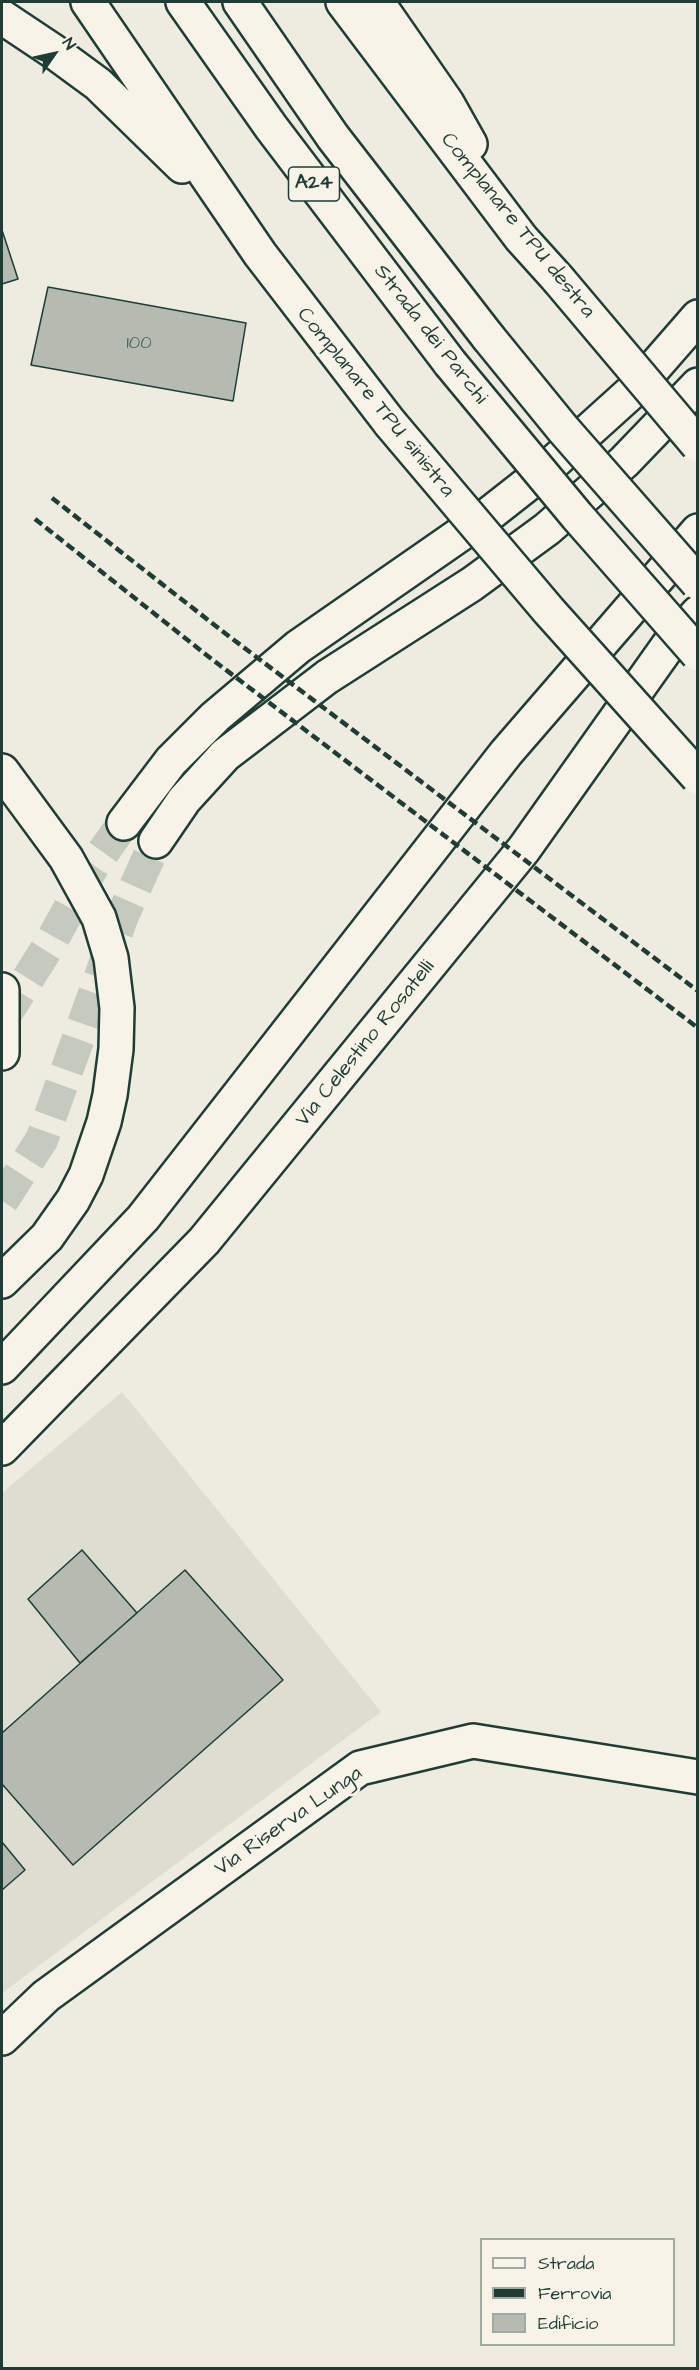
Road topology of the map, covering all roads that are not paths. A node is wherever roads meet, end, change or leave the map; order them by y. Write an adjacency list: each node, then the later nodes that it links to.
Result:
1 (88, 2): 8 (main road, Complanare TPU sinistra)
2 (183, 2): 15 (main road, Strada dei Parchi / A24, bridge)
3 (240, 2): 13 (main road, Strada dei Parchi / A24, bridge)
4 (343, 2): 7 (main road, Complanare TPU destra)
5 (377, 2): 7 (main road)
6 (2, 17): 8 (main road)
7 (521, 238): 11 (main road, Complanare TPU destra, bridge)
8 (260, 254): 17 (main road, Complanare TPU sinistra, bridge)
9 (698, 317): 18 (main road)
10 (698, 386): 19 (main road)
11 (698, 445)
12 (698, 531): 23 (main road)
13 (698, 583)
14 (698, 613): 24 (main road, Via Celestino Rosatelli)
15 (698, 654)
16 (2, 771): 22 (main road)
17 (698, 777)
18 (124, 823)
19 (156, 841)
20 (2, 990): 21 (main road)
21 (2, 1053)
22 (2, 1281)
23 (2, 1367)
24 (2, 1448)
25 (698, 1777): 26 (main road, Via Riserva Lunga)
26 (2, 2038)

